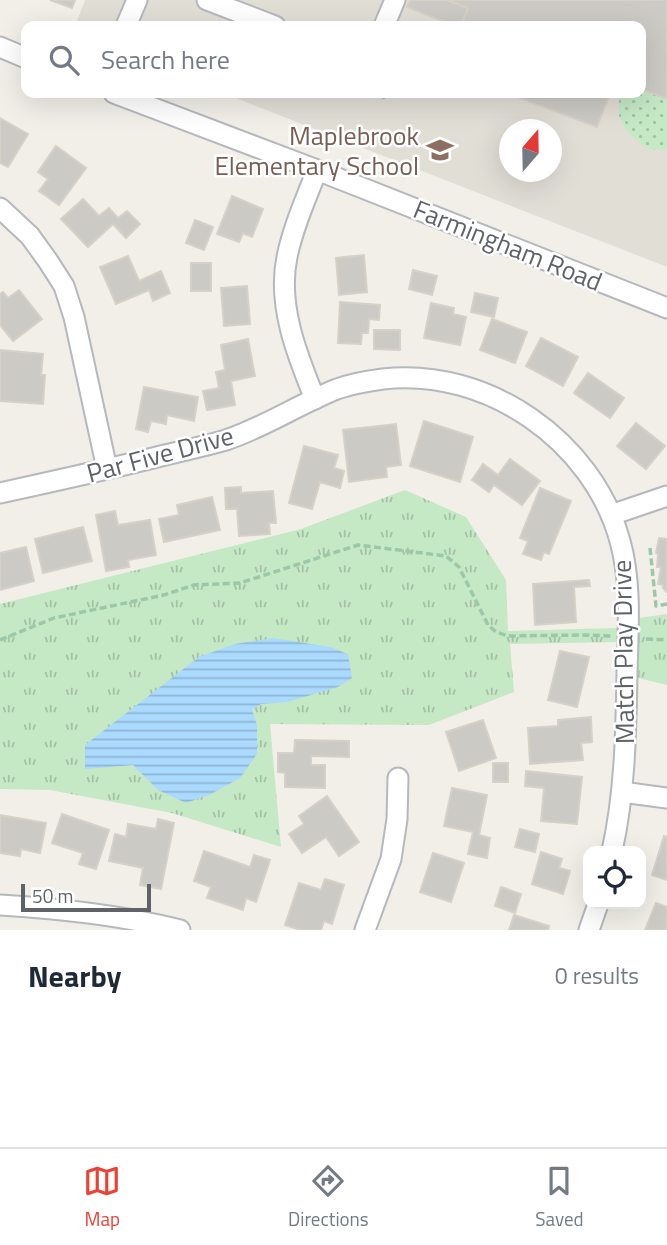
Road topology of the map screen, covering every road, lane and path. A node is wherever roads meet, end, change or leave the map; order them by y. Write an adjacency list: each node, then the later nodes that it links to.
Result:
1 (137, 0): 4 (street)
2 (207, 0): 5 (street)
3 (395, 0): 6 (street)
4 (128, 21)
5 (262, 21)
6 (386, 21)
7 (0, 47): 8 (street)
8 (21, 56)
9 (127, 98): 10 (street, Farmingham Road)
10 (317, 170): 12 (street, Farmingham Road); 13 (street)
11 (0, 208): 14 (street)
12 (667, 308)
13 (315, 399): 14 (street, Par Five Drive); 17 (street, Match Play Drive)
14 (107, 470): 15 (street, Par Five Drive)
15 (0, 493)
16 (667, 496): 17 (street)
17 (611, 515): 20 (street, Match Play Drive)
18 (650, 548): 19 (path)
19 (667, 604)
20 (628, 638): 21 (path); 22 (path); 24 (street, Match Play Drive)
21 (0, 640)
22 (667, 640)
23 (398, 778): 30 (street)
24 (622, 792): 25 (street); 26 (street, Match Play Drive)
25 (667, 798)
26 (613, 846)
27 (0, 905): 29 (street)
28 (596, 909): 31 (street)
29 (180, 930)
30 (365, 930)
31 (589, 930)

